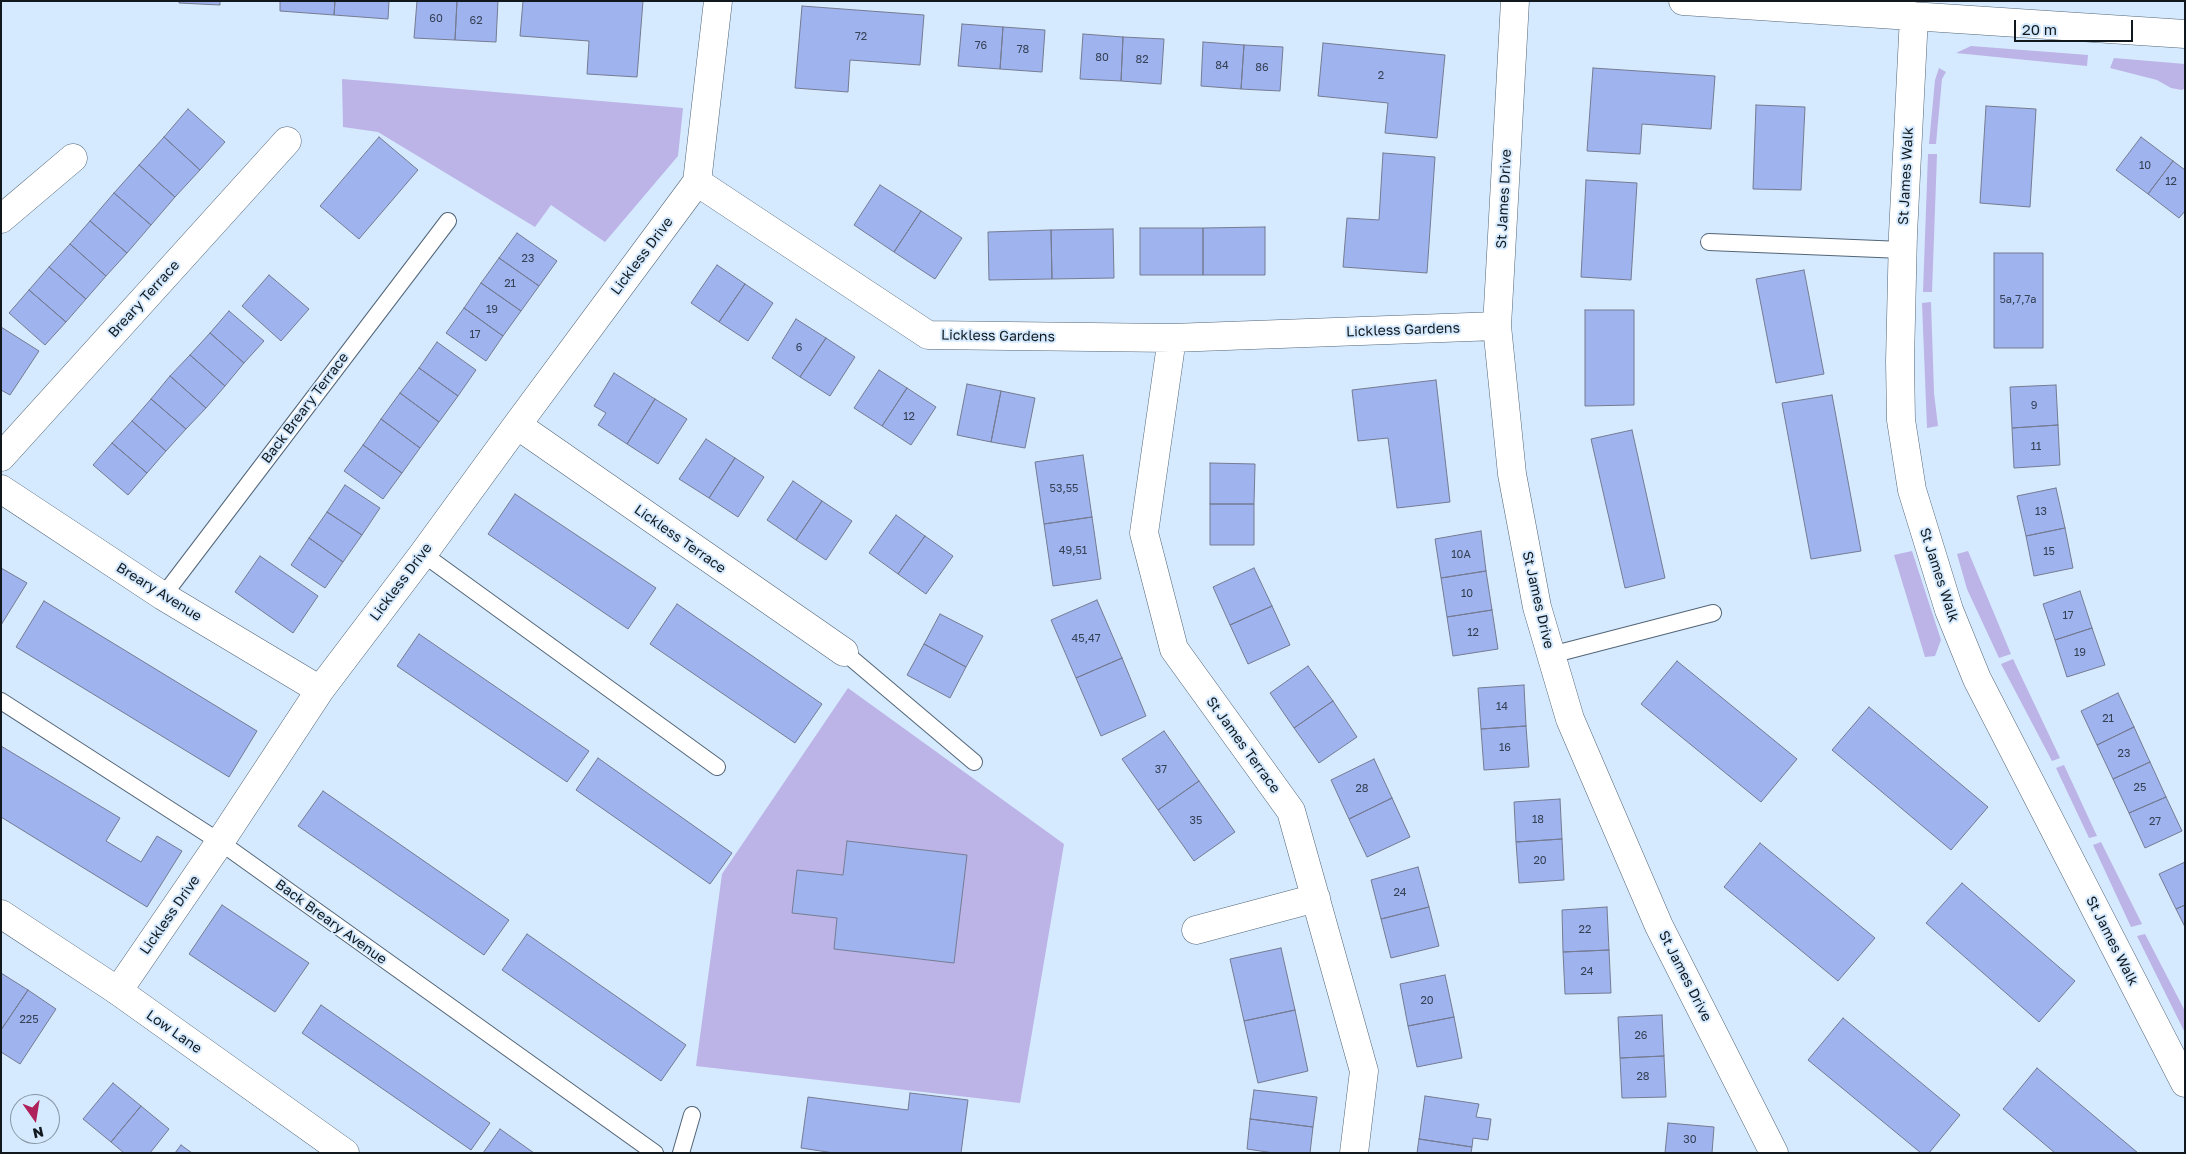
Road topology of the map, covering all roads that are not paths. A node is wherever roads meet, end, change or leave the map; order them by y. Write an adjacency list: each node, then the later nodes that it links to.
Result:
1 (718, 1): 8 (street)
2 (1515, 1): 13 (street, St James Drive)
3 (1683, 1): 4 (street)
4 (1914, 16): 5 (street); 12 (street, St James Walk)
5 (2185, 34)
6 (287, 141): 16 (street, Breary Terrace)
7 (73, 158): 9 (street)
8 (697, 182): 14 (street, Lickless Gardens); 15 (street, Lickless Drive)
9 (1, 219)
10 (448, 221): 19 (lane, Back Breary Terrace)
11 (1709, 242): 12 (lane)
12 (1902, 250): 32 (street, St James Walk)
13 (1497, 326): 14 (street, Lickless Gardens); 22 (street, St James Drive)
14 (1172, 338): 28 (street, St James Terrace)
15 (516, 425): 18 (street, Lickless Drive); 21 (street, Lickless Terrace)
16 (1, 457)
17 (1, 489): 19 (street, Breary Avenue)
18 (423, 554): 23 (street, Lickless Drive); 26 (lane)
19 (163, 596): 23 (street, Breary Avenue)
20 (1713, 613): 22 (lane)
21 (844, 652): 25 (lane)
22 (1551, 655): 38 (street, St James Drive)
23 (320, 690): 27 (street, Lickless Drive)
24 (1, 701): 27 (lane, Back Breary Avenue)
25 (974, 762)
26 (717, 767)
27 (220, 842): 31 (street, Lickless Drive); 35 (lane, Back Breary Avenue)
28 (1316, 898): 30 (street); 37 (street, St James Terrace)
29 (1, 914): 31 (street, Low Lane)
30 (1196, 930)
31 (118, 991): 34 (street, Low Lane)
32 (2185, 1083)
33 (692, 1115): 36 (lane)
34 (345, 1153)
35 (654, 1153)
36 (681, 1153)
37 (1354, 1153)
38 (1774, 1153)

